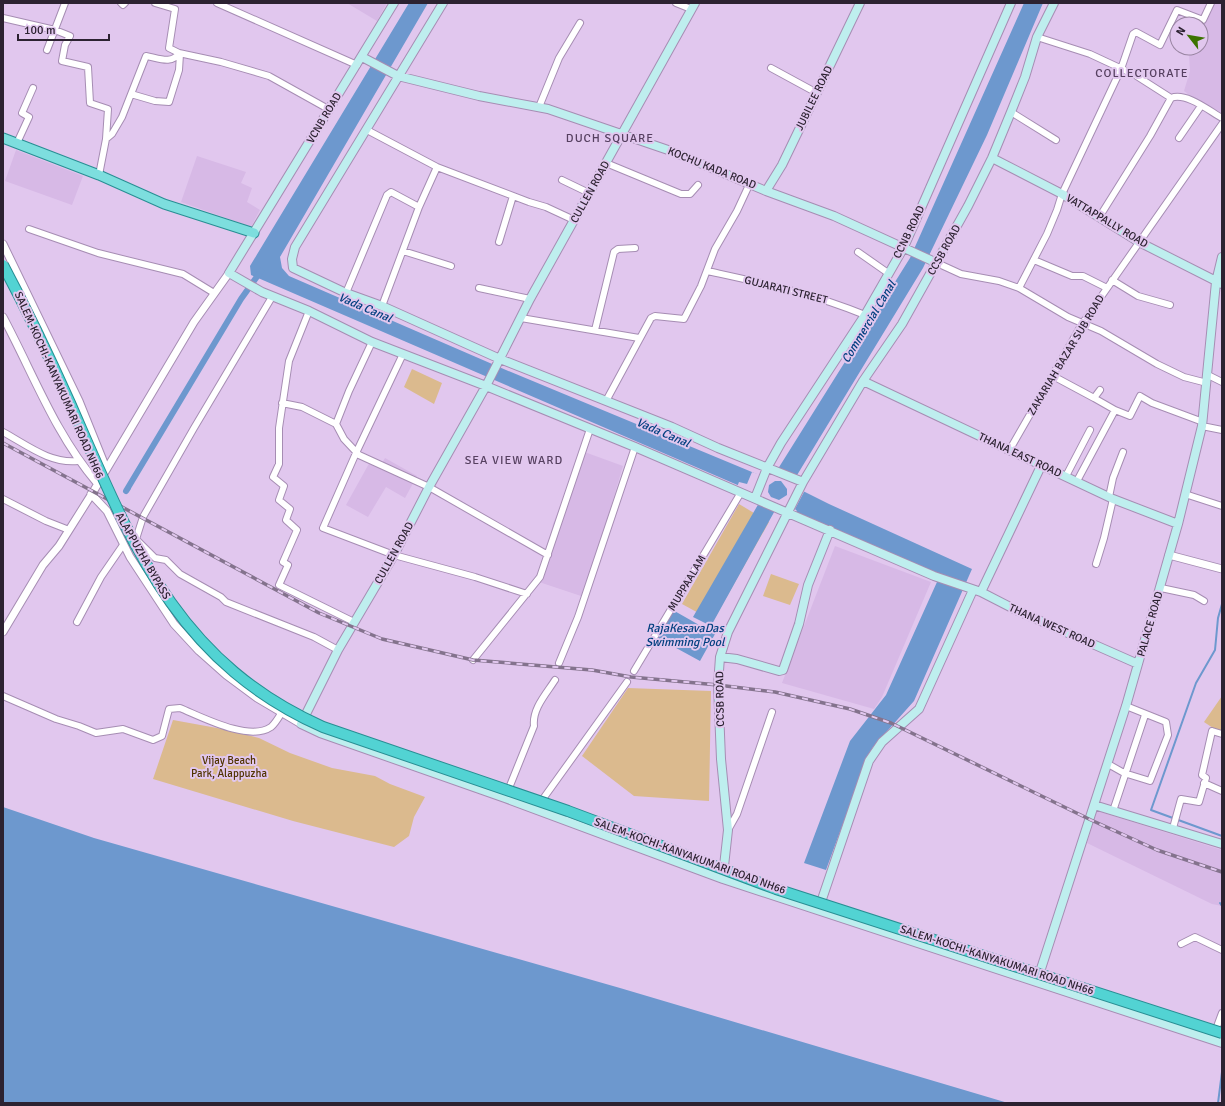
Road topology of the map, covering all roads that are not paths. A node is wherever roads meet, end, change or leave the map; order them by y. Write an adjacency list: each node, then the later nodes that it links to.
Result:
1 (65, 3): 17 (street)
2 (121, 3): 3 (street)
3 (125, 3)
4 (155, 3): 20 (street)
5 (217, 3): 13 (street)
6 (394, 3): 21 (main road, VCNB ROAD)
7 (443, 3): 25 (main road)
8 (676, 3): 14 (street)
9 (860, 3): 27 (main road, JUBILEE ROAD)
10 (1011, 3): 62 (main road, CCNB ROAD)
11 (1054, 3): 18 (main road, CCSB ROAD)
12 (1211, 3): 24 (street)
13 (227, 5): 22 (street)
14 (693, 6): 37 (main road, CULLEN ROAD)
15 (3, 18): 17 (street)
16 (580, 24): 31 (street)
17 (55, 30): 19 (street); 40 (street)
18 (1037, 37): 24 (street); 33 (main road, CCSB ROAD)
19 (47, 50)
20 (179, 53): 28 (street); 28 (street); 32 (street)
21 (364, 58): 22 (main road, VCNB ROAD); 25 (main road, KOCHU KADA ROAD)
22 (357, 64): 32 (main road, VCNB ROAD)
23 (771, 68): 27 (street)
24 (1121, 69): 29 (street); 52 (street)
25 (396, 75): 31 (main road, KOCHU KADA ROAD); 36 (main road)
26 (33, 88): 42 (street)
27 (817, 93): 50 (main road, JUBILEE ROAD)
28 (131, 94): 40 (street)
29 (1170, 98): 30 (street); 55 (street)
30 (1201, 106): 34 (street); 39 (street)
31 (539, 107): 37 (main road, KOCHU KADA ROAD)
32 (330, 110): 58 (main road, VCNB ROAD)
33 (1011, 112): 41 (street); 43 (main road, CCSB ROAD)
34 (1222, 118)
35 (1222, 124): 60 (street, ZAKARIAH BAZAR SUB ROAD)
36 (366, 130): 45 (street); 80 (main road)
37 (622, 134): 44 (main road, CULLEN ROAD); 48 (main road, KOCHU KADA ROAD)
38 (3, 138): 42 (main road)
39 (1179, 138)
40 (106, 139): 46 (street)
41 (1056, 140)
42 (17, 144): 46 (main road)
43 (992, 158): 52 (main road, VATTAPPALLY ROAD); 68 (main road, CCSB ROAD)
44 (606, 163): 49 (street); 51 (main road, CULLEN ROAD)
45 (437, 167): 53 (street); 54 (street)
46 (98, 175): 58 (main road)
47 (562, 180): 51 (street)
48 (750, 183): 50 (main road, KOCHU KADA ROAD); 71 (street)
49 (698, 185)
50 (766, 191): 62 (main road, KOCHU KADA ROAD)
51 (589, 193): 56 (main road, CULLEN ROAD)
52 (1062, 194): 55 (main road, VATTAPPALLY ROAD); 67 (street)
53 (513, 196): 56 (street); 59 (street)
54 (419, 207): 64 (street); 80 (street)
55 (1100, 216): 60 (main road, VATTAPPALLY ROAD)
56 (574, 220): 82 (main road, CULLEN ROAD)
57 (29, 229): 79 (street)
58 (254, 233): 72 (main road, VCNB ROAD)
59 (499, 242)
60 (1139, 242): 74 (street, ZAKARIAH BAZAR SUB ROAD); 75 (main road, VATTAPPALLY ROAD)
61 (3, 244): 117 (street)
62 (904, 247): 68 (main road, KOCHU KADA ROAD); 73 (main road, CCNB ROAD)
63 (635, 248): 90 (street)
64 (403, 251): 70 (street); 84 (street)
65 (858, 252): 73 (street)
66 (1222, 257): 75 (main road, PALACE ROAD)
67 (1034, 260): 77 (street); 78 (street)
68 (933, 262): 77 (street); 97 (main road, CCSB ROAD)
69 (3, 265): 121 (highway, SALEM-KOCHI-KANYAKUMARI ROAD NH66, bridge)
70 (451, 266)
71 (707, 271): 86 (street, GUJARATI STREET); 91 (street)
72 (229, 273): 79 (street); 81 (main road)
73 (888, 273): 86 (main road, CCNB ROAD)
74 (1112, 280): 78 (street, ZAKARIAH BAZAR SUB ROAD); 83 (street)
75 (1219, 283): 96 (main road, PALACE ROAD)
76 (478, 288): 82 (street)
77 (1019, 288): 89 (street)
78 (1106, 288): 89 (street, ZAKARIAH BAZAR SUB ROAD)
79 (214, 293): 117 (street)
80 (346, 293): 84 (main road)
81 (272, 297): 85 (main road); 149 (street)
82 (530, 299): 88 (main road, CULLEN ROAD)
83 (1170, 305)
84 (382, 306): 94 (main road)
85 (309, 311): 92 (main road); 103 (street)
86 (865, 315): 118 (main road, CCNB ROAD)
87 (3, 317): 115 (street)
88 (521, 318): 90 (street); 94 (main road, CULLEN ROAD)
89 (1082, 324): 95 (street, ZAKARIAH BAZAR SUB ROAD); 96 (street)
90 (595, 330): 91 (street)
91 (639, 338): 102 (street)
92 (372, 342): 93 (main road); 106 (street)
93 (403, 354): 99 (main road); 114 (street)
94 (500, 360): 99 (main road, CULLEN ROAD); 102 (main road)
95 (1053, 376): 101 (street); 112 (street, ZAKARIAH BAZAR SUB ROAD)
96 (1207, 379): 98 (street); 105 (main road, PALACE ROAD)
97 (863, 381): 112 (main road, THANA EAST ROAD); 122 (main road, CCSB ROAD)
98 (1222, 382)
99 (487, 384): 107 (main road); 123 (main road, CULLEN ROAD)
100 (1100, 390): 101 (street)
101 (1094, 398): 104 (street)
102 (606, 401): 118 (main road)
103 (282, 403): 106 (street); 146 (street)
104 (1115, 410): 105 (street); 120 (street)
105 (1202, 424): 109 (street); 126 (main road, PALACE ROAD)
106 (337, 425): 114 (street)
107 (590, 428): 111 (main road); 137 (street)
108 (1090, 430): 119 (street)
109 (1222, 430)
110 (3, 432): 115 (street)
111 (635, 447): 125 (main road); 152 (street)
112 (1010, 451): 116 (main road, THANA EAST ROAD)
113 (1123, 452): 128 (street)
114 (356, 453): 123 (street); 136 (street)
115 (78, 461): 121 (street)
116 (1041, 466): 119 (main road, THANA EAST ROAD); 142 (main road)
117 (106, 468): 121 (street)
118 (766, 471): 122 (main road); 127 (main road, CCNB ROAD)
119 (1066, 476): 120 (main road, THANA EAST ROAD)
120 (1077, 481): 128 (main road, THANA EAST ROAD)
121 (101, 483): 124 (street); 147 (highway, ALAPPUZHA BYPASS, bridge)
122 (802, 486): 131 (main road, CCSB ROAD)
123 (429, 487): 136 (main road, CULLEN ROAD); 137 (street)
124 (91, 494): 133 (street); 135 (street)
125 (740, 494): 127 (main road); 154 (street, MUPPAALAM)
126 (1185, 494): 130 (street); 132 (main road, PALACE ROAD)
127 (757, 497): 131 (main road)
128 (1111, 498): 132 (main road, THANA EAST ROAD); 139 (street)
129 (3, 499): 133 (street)
130 (1222, 506)
131 (788, 511): 134 (main road); 150 (main road, CCSB ROAD)
132 (1178, 524): 138 (main road, PALACE ROAD)
133 (69, 530): 148 (street)
134 (830, 530): 142 (main road, THANA WEST ROAD); 150 (main road)
135 (123, 545): 145 (street); 159 (street)
136 (394, 555): 143 (street); 146 (main road, CULLEN ROAD)
137 (548, 555): 143 (street)
138 (1169, 555): 140 (street); 141 (main road, PALACE ROAD)
139 (1096, 564)
140 (1222, 569)
141 (1161, 588): 144 (street); 153 (main road, PALACE ROAD)
142 (973, 590): 153 (main road, THANA WEST ROAD); 176 (main road)
143 (527, 594): 151 (street)
144 (1204, 601)
145 (77, 622)
146 (354, 622): 149 (main road, CULLEN ROAD)
147 (187, 626): 181 (highway, SALEM-KOCHI-KANYAKUMARI ROAD NH66, bridge)
148 (3, 632)
149 (338, 650): 162 (main road, CULLEN ROAD)
150 (720, 657): 173 (main road, CCSB ROAD)
151 (473, 660)
152 (559, 663)
153 (1138, 664): 158 (main road, PALACE ROAD)
154 (634, 671)
155 (555, 680): 168 (street)
156 (626, 682): 170 (street)
157 (3, 696): 159 (street)
158 (1126, 706): 161 (street); 164 (main road, PALACE ROAD)
159 (282, 712): 162 (street)
160 (772, 712): 173 (street)
161 (1144, 715): 165 (street); 165 (street)
162 (302, 724): 168 (main road)
163 (1222, 734): 166 (street)
164 (1108, 764): 165 (street); 169 (main road, PALACE ROAD)
165 (1124, 773): 171 (street)
166 (1204, 783): 167 (street); 172 (street)
167 (1222, 791)
168 (505, 798): 170 (main road)
169 (1094, 805): 171 (main road); 179 (main road, PALACE ROAD)
170 (535, 809): 175 (main road)
171 (1113, 811): 172 (main road)
172 (1173, 826): 174 (main road)
173 (728, 830): 175 (main road, CCSB ROAD)
174 (1222, 844)
175 (723, 879): 176 (main road)
176 (818, 910): 179 (main road)
177 (1181, 944): 178 (street)
178 (1222, 950)
179 (1037, 982): 182 (main road)
180 (1222, 1013): 182 (street)
181 (1222, 1033)
182 (1212, 1040): 183 (main road)
183 (1222, 1043)

